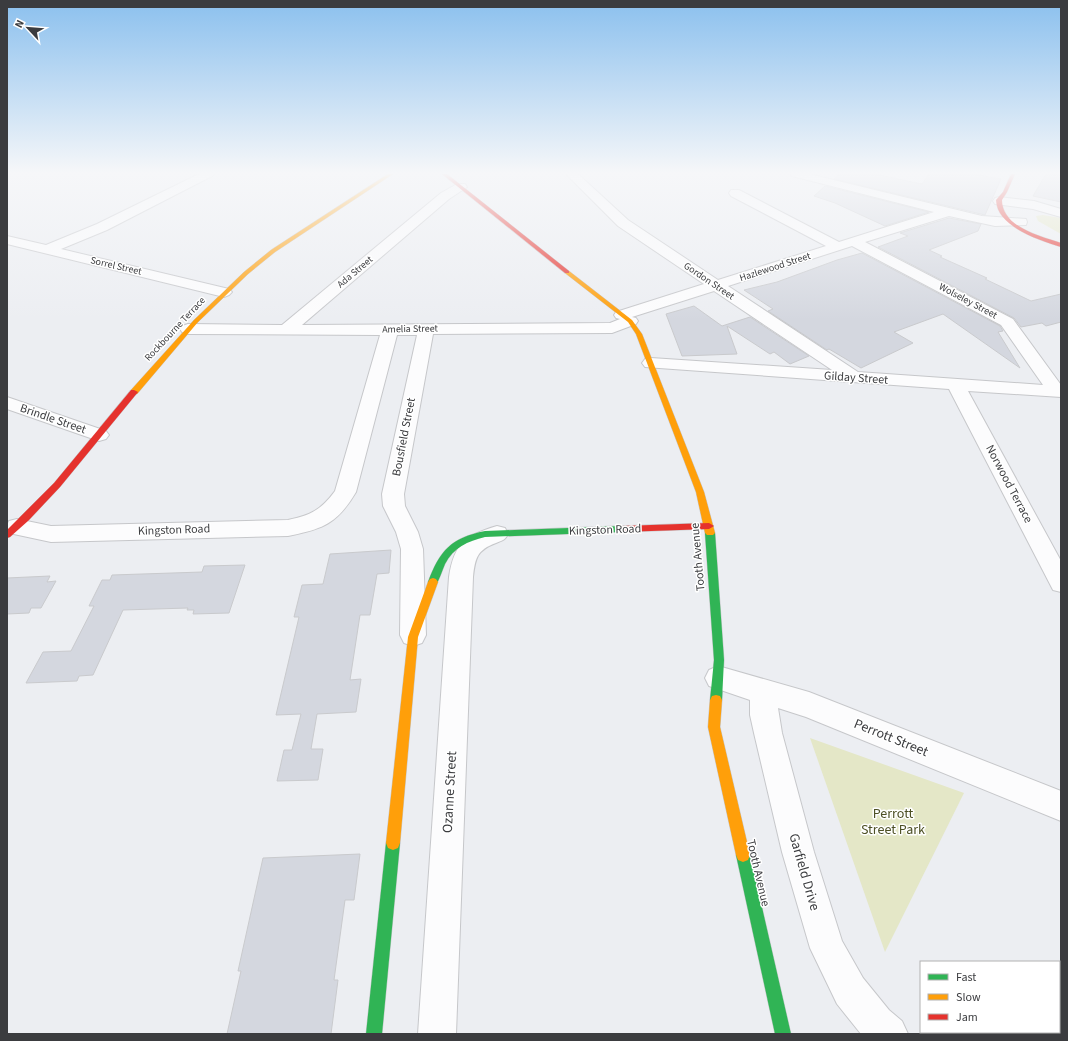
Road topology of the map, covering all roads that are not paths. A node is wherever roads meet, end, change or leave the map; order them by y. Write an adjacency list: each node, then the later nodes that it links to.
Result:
1 (90, 223): 14 (street)
2 (111, 223): 14 (street)
3 (317, 223): 16 (street, Rockbourne Terrace)
4 (413, 223): 18 (street, Ada Street)
5 (506, 223): 17 (street, Tooth Avenue)
6 (623, 223): 15 (street, Gordon Street)
7 (793, 223): 13 (street)
8 (919, 223): 11 (street, Hazlewood Street)
9 (1022, 223): 12 (street)
10 (7, 240): 14 (street, Sorrel Street)
11 (854, 242): 13 (street, Hazlewood Street); 25 (street, Wolseley Street)
12 (1057, 244)
13 (839, 246): 15 (street, Hazlewood Street)
14 (46, 250): 16 (street, Sorrel Street)
15 (716, 286): 17 (street, Hazlewood Street); 23 (street, Gordon Street)
16 (224, 292): 19 (street, Rockbourne Terrace)
17 (626, 318): 20 (street, Amelia Street); 22 (street, Tooth Avenue)
18 (288, 328): 19 (street, Amelia Street); 21 (street, Amelia Street)
19 (188, 329): 27 (street, Rockbourne Terrace)
20 (426, 329): 21 (street, Amelia Street); 33 (street, Bousfield Street)
21 (390, 330): 29 (street, Kingston Road)
22 (651, 363): 23 (street, Gilday Street); 28 (street, Tooth Avenue)
23 (854, 377): 24 (street, Gilday Street)
24 (956, 384): 25 (street, Gilday Street); 32 (street, Norwood Terrace)
25 (1058, 392)
26 (7, 403): 27 (street, Brindle Street)
27 (99, 435): 29 (street, Rockbourne Terrace)
28 (709, 526): 30 (street, Kingston Road); 34 (street, Tooth Avenue)
29 (12, 531)
30 (500, 533): 31 (street, Kingston Road)
31 (459, 549): 33 (street); 38 (street, Ozanne Street)
32 (1061, 583)
33 (413, 637): 37 (street)
34 (718, 678): 35 (street, Perrott Street); 39 (street, Tooth Avenue)
35 (763, 691): 36 (street, Perrott Street); 40 (street, Garfield Drive)
36 (1061, 806)
37 (374, 1034)
38 (437, 1034)
39 (783, 1034)
40 (889, 1034)

